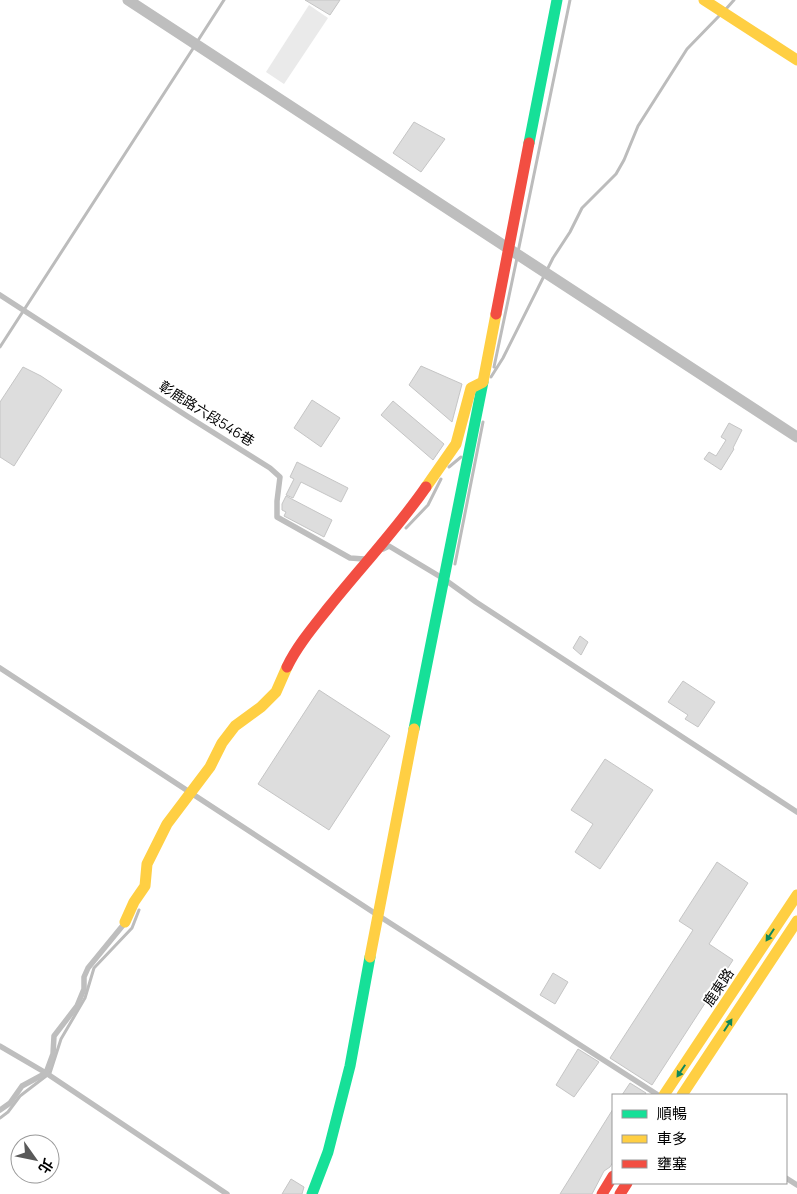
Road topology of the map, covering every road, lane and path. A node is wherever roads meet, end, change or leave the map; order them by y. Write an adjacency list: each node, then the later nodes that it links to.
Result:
1 (128, 0): 6 (street)
2 (557, 0): 6 (street)
3 (704, 0): 4 (street)
4 (719, 4): 5 (street)
5 (797, 60)
6 (510, 248): 8 (street); 9 (street)
7 (0, 295): 10 (lane, 彰鹿路六段546巷)
8 (483, 382): 10 (street); 11 (street)
9 (797, 437)
10 (368, 559): 11 (lane); 13 (street)
11 (444, 579): 14 (lane); 16 (street)
12 (0, 668): 13 (lane)
13 (192, 792): 16 (lane); 18 (street)
14 (797, 812)
15 (797, 895): 22 (street, 鹿東路, one-way to 22)
16 (379, 916): 21 (lane); 27 (street)
17 (797, 921): 23 (street, one-way to 17)
18 (125, 922): 20 (lane)
19 (0, 1046): 20 (lane)
20 (46, 1074): 24 (lane); 26 (lane)
21 (656, 1094)
22 (665, 1094)
23 (683, 1094)
24 (0, 1110)
25 (612, 1178): 28 (street)
26 (228, 1194)
27 (312, 1194)
28 (602, 1194)

